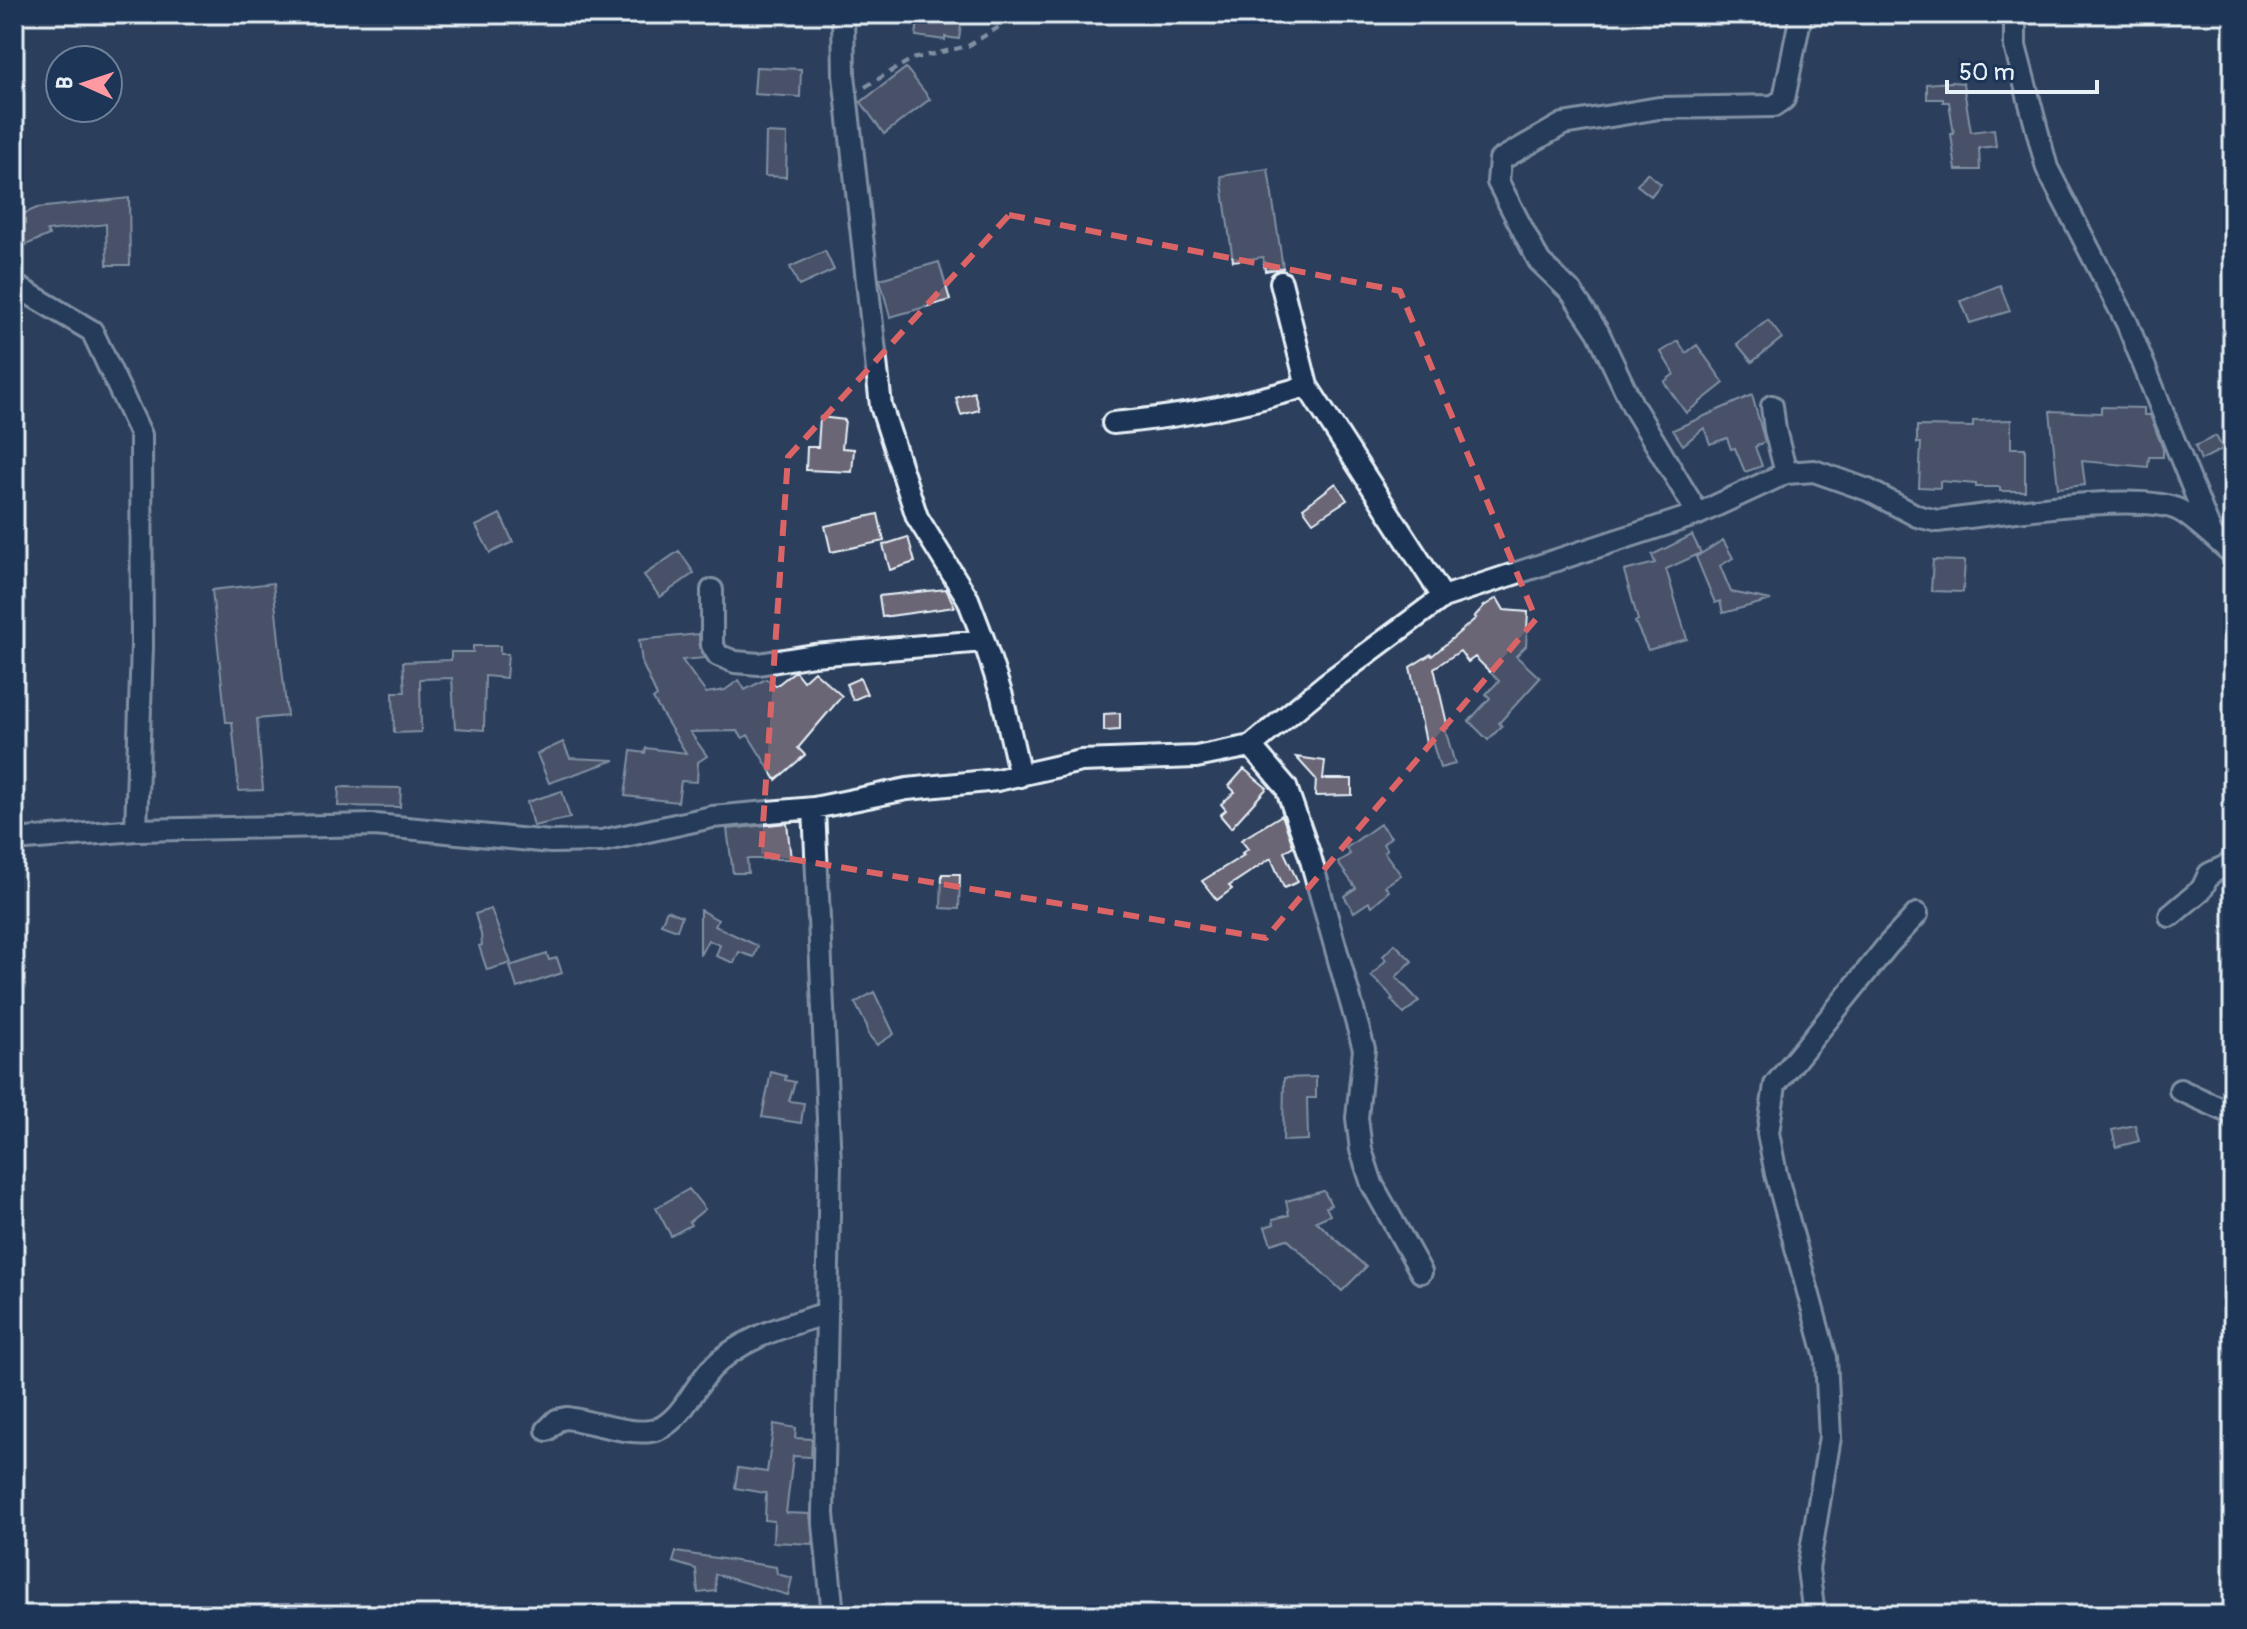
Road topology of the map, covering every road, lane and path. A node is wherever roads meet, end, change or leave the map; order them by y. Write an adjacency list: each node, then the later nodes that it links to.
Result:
1 (843, 14): 5 (street)
2 (1020, 14): 5 (path)
3 (1801, 14): 12 (street)
4 (2015, 14): 13 (street)
5 (847, 98): 17 (street)
6 (1281, 282): 8 (street)
7 (14, 288): 21 (street)
8 (1307, 386): 10 (street); 16 (street)
9 (1772, 406): 11 (street)
10 (1113, 423)
11 (1786, 473): 12 (street); 13 (street)
12 (1698, 514): 16 (street)
13 (2212, 537): 14 (street)
14 (2233, 554)
15 (712, 590): 17 (street)
16 (1443, 597): 18 (street)
17 (984, 641): 19 (street)
18 (1251, 746): 19 (street); 28 (street)
19 (1020, 776): 20 (street)
20 (814, 808): 21 (street); 29 (street)
21 (136, 830): 22 (street)
22 (14, 840)
23 (2233, 859): 25 (street)
24 (1917, 914): 32 (street)
25 (2170, 916)
26 (2180, 1090): 27 (street)
27 (2233, 1114)
28 (1421, 1272)
29 (827, 1313): 30 (street); 31 (street)
30 (547, 1430)
31 (833, 1615)
32 (1814, 1615)

